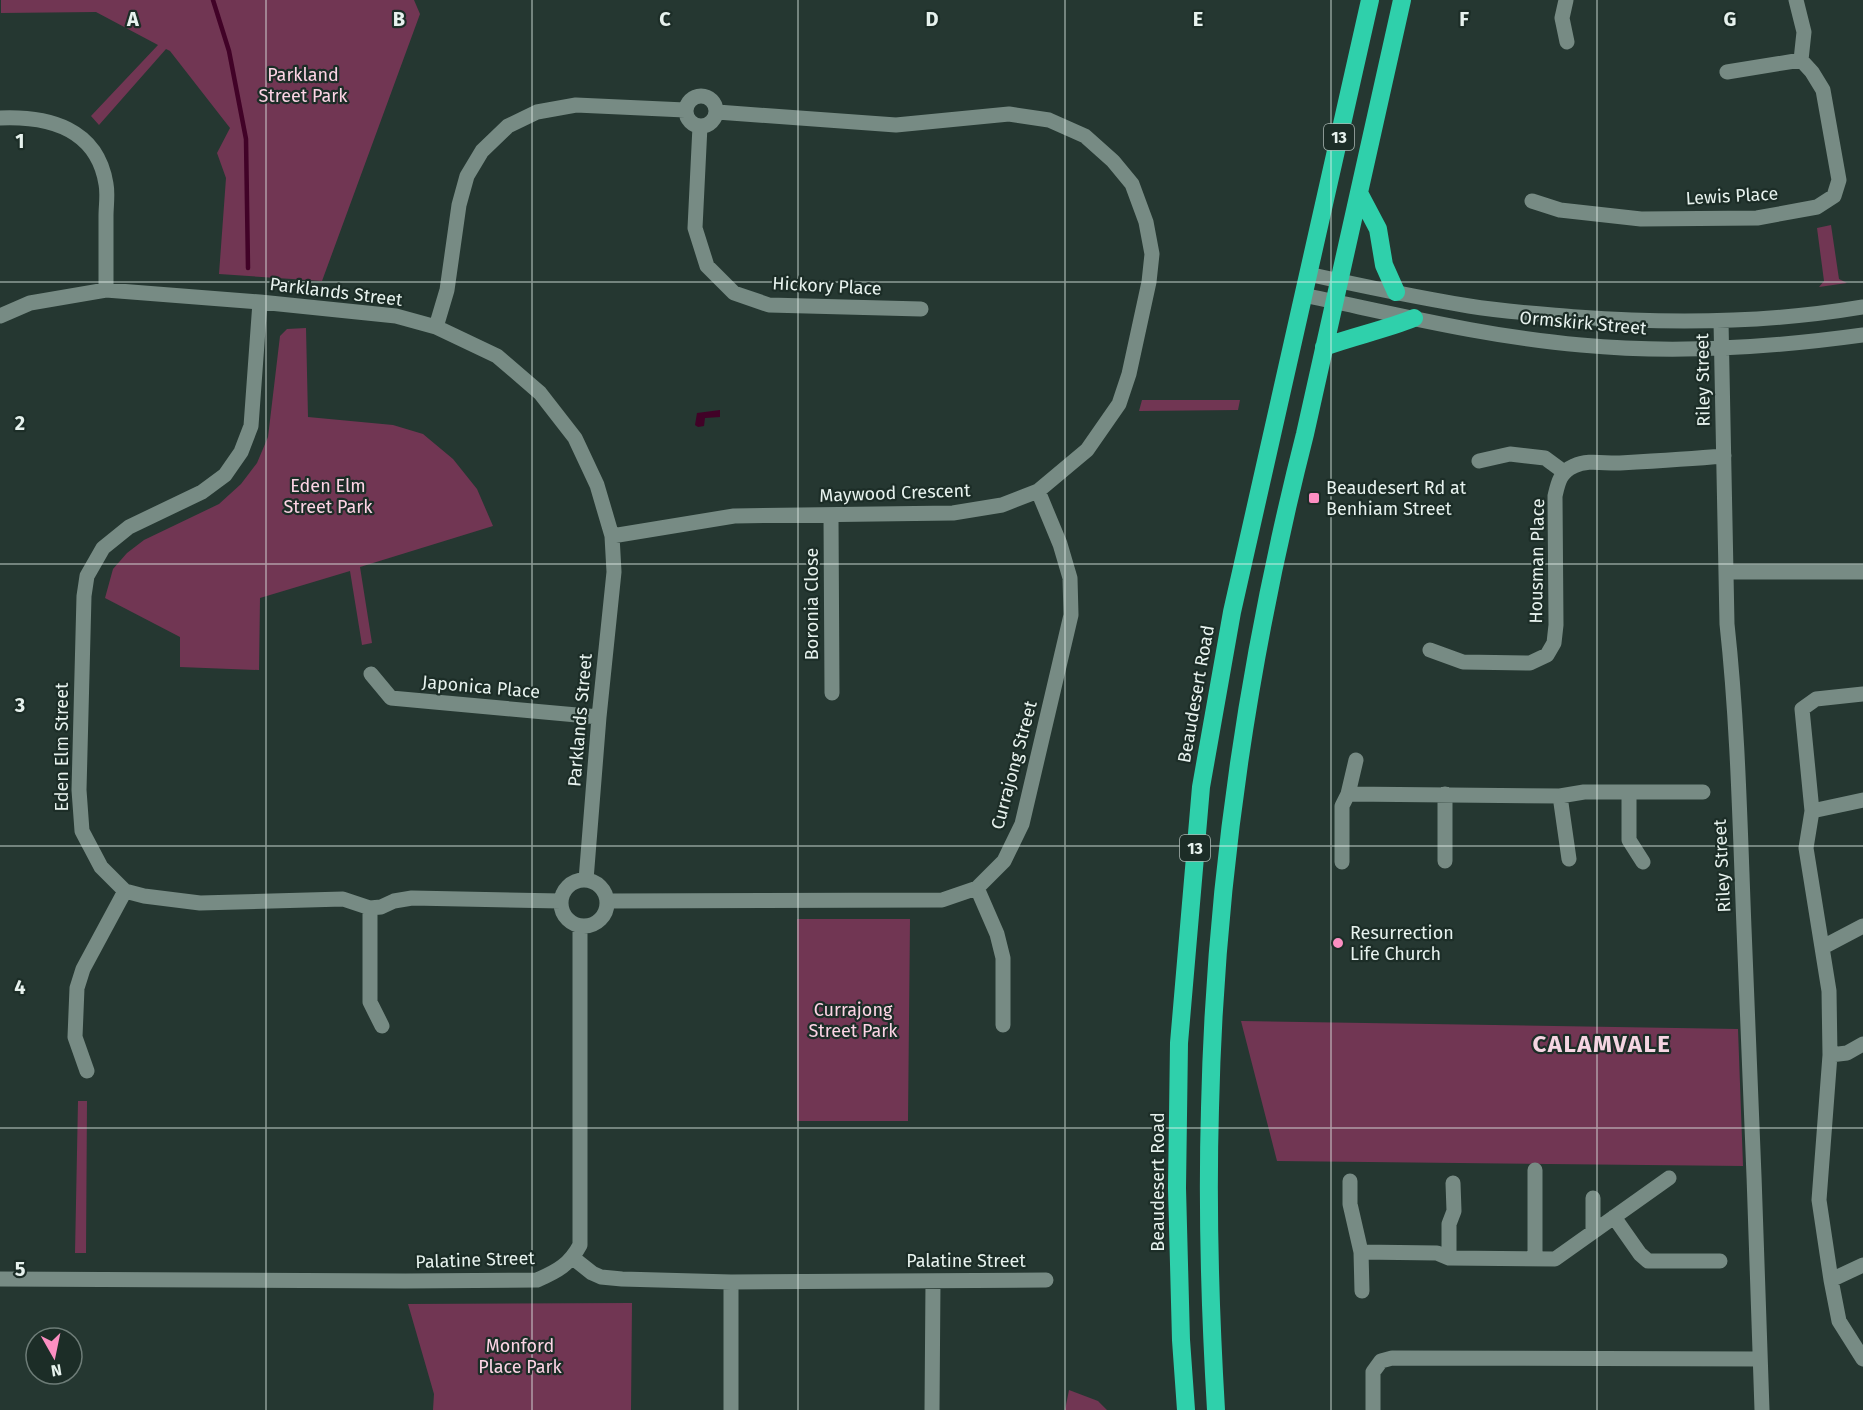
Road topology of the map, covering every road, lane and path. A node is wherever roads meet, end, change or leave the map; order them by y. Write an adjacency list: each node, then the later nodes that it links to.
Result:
1 (1370, 0): 14 (highway, Beaudesert Road / 13)
2 (1402, 0): 12 (highway, 13)
3 (1566, 0): 5 (street)
4 (1796, 0): 6 (street)
5 (1567, 42)
6 (1801, 60): 7 (street); 13 (street, Lewis Place)
7 (1727, 72)
8 (685, 110): 9 (street); 11 (street); 26 (street)
9 (717, 112): 11 (street); 33 (street, Maywood Crescent)
10 (0, 118): 16 (street)
11 (700, 126): 22 (street, Hickory Place)
12 (1359, 193): 15 (highway, 13); 17 (highway)
13 (1532, 201)
14 (1308, 274): 15 (street, Ormskirk Street); 18 (highway, Beaudesert Road / 13)
15 (1339, 280): 17 (street, Ormskirk Street); 19 (highway, 13)
16 (106, 290): 20 (street, Parklands Street); 23 (street, Parklands Street)
17 (1396, 292): 25 (street, Ormskirk Street)
18 (1303, 295): 19 (street, Ormskirk Street); 92 (highway, Beaudesert Road / 13)
19 (1334, 301): 24 (street, Ormskirk Street); 28 (highway, 13)
20 (260, 302): 26 (street, Parklands Street); 57 (street, Eden Elm Street)
21 (1863, 307): 25 (street, Ormskirk Street)
22 (921, 309)
23 (0, 316)
24 (1414, 318): 28 (highway); 29 (street, Ormskirk Street)
25 (1721, 321): 29 (street, Riley Street)
26 (436, 327): 35 (street, Parklands Street)
27 (1863, 335): 29 (street, Ormskirk Street)
28 (1324, 347): 93 (highway, 13)
29 (1723, 348): 30 (street, Riley Street)
30 (1724, 456): 32 (street); 36 (street, Riley Street)
31 (1479, 461): 32 (street)
32 (1564, 472): 38 (street, Housman Place)
33 (1038, 491): 34 (street, Maywood Crescent); 56 (street, Currajong Street)
34 (831, 516): 35 (street, Maywood Crescent); 40 (street, Boronia Close)
35 (612, 536): 42 (street, Parklands Street)
36 (1726, 572): 37 (street); 88 (street, Riley Street)
37 (1863, 572)
38 (1430, 650)
39 (371, 674): 42 (street, Japonica Place)
40 (832, 693)
41 (1863, 694): 50 (street)
42 (599, 717): 55 (street, Parklands Street)
43 (1356, 760): 46 (street)
44 (1629, 792): 45 (street); 48 (street); 54 (street)
45 (1703, 792)
46 (1348, 794): 47 (street); 53 (street)
47 (1445, 794): 48 (street); 52 (street)
48 (1560, 796): 51 (street)
49 (1863, 800): 50 (street)
50 (1812, 811): 63 (street)
51 (1569, 859)
52 (1445, 861)
53 (1342, 862)
54 (1643, 862)
55 (586, 880): 58 (street); 59 (street)
56 (977, 888): 59 (street, Currajong Street); 64 (street)
57 (125, 891): 60 (street); 68 (street)
58 (561, 901): 60 (street); 62 (street)
59 (608, 902): 62 (street)
60 (370, 908): 65 (street)
61 (1863, 926): 63 (street)
62 (580, 927): 78 (street)
63 (1823, 947): 67 (street)
64 (1003, 1025)
65 (382, 1026)
66 (1863, 1044): 67 (street)
67 (1830, 1055): 84 (street)
68 (87, 1071)
69 (1535, 1170): 79 (street)
70 (1669, 1178): 74 (street)
71 (1350, 1181): 76 (street)
72 (1453, 1183): 77 (street)
73 (1593, 1198): 75 (street)
74 (1614, 1217): 75 (street); 80 (street)
75 (1593, 1232): 79 (street)
76 (1361, 1252): 77 (street); 87 (street)
77 (1449, 1257): 79 (street)
78 (573, 1258): 82 (street, Palatine Street); 86 (street, Palatine Street)
79 (1535, 1258)
80 (1720, 1261)
81 (1863, 1265): 84 (street)
82 (0, 1279)
83 (1046, 1280): 85 (street, Palatine Street)
84 (1831, 1280): 89 (street)
85 (933, 1281): 86 (street, Palatine Street); 91 (street)
86 (730, 1282): 90 (street)
87 (1362, 1291)
88 (1760, 1359): 94 (street); 95 (street, Riley Street)
89 (1863, 1359)
90 (731, 1410)
91 (932, 1410)
92 (1186, 1410)
93 (1216, 1410)
94 (1373, 1410)
95 (1762, 1410)

